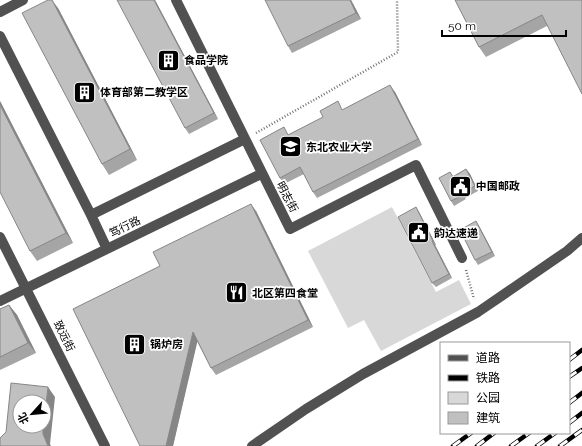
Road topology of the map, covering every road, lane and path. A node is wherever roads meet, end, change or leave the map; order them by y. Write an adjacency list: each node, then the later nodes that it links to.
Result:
1 (24, 0): 4 (street)
2 (176, 0): 6 (street, 明志街)
3 (397, 0): 6 (path)
4 (0, 12)
5 (0, 36): 8 (street)
6 (245, 139): 7 (street, 明志街); 8 (street)
7 (261, 174): 11 (street, 笃行路); 12 (street, 明志街)
8 (91, 215): 11 (street)
9 (0, 237): 13 (street, 致远街)
10 (582, 238): 15 (street)
11 (107, 249): 13 (street, 笃行路)
12 (462, 258): 15 (path)
13 (26, 288): 14 (street, 笃行路); 16 (street, 致远街)
14 (0, 301)
15 (478, 312): 17 (street)
16 (105, 446)
17 (252, 446)

